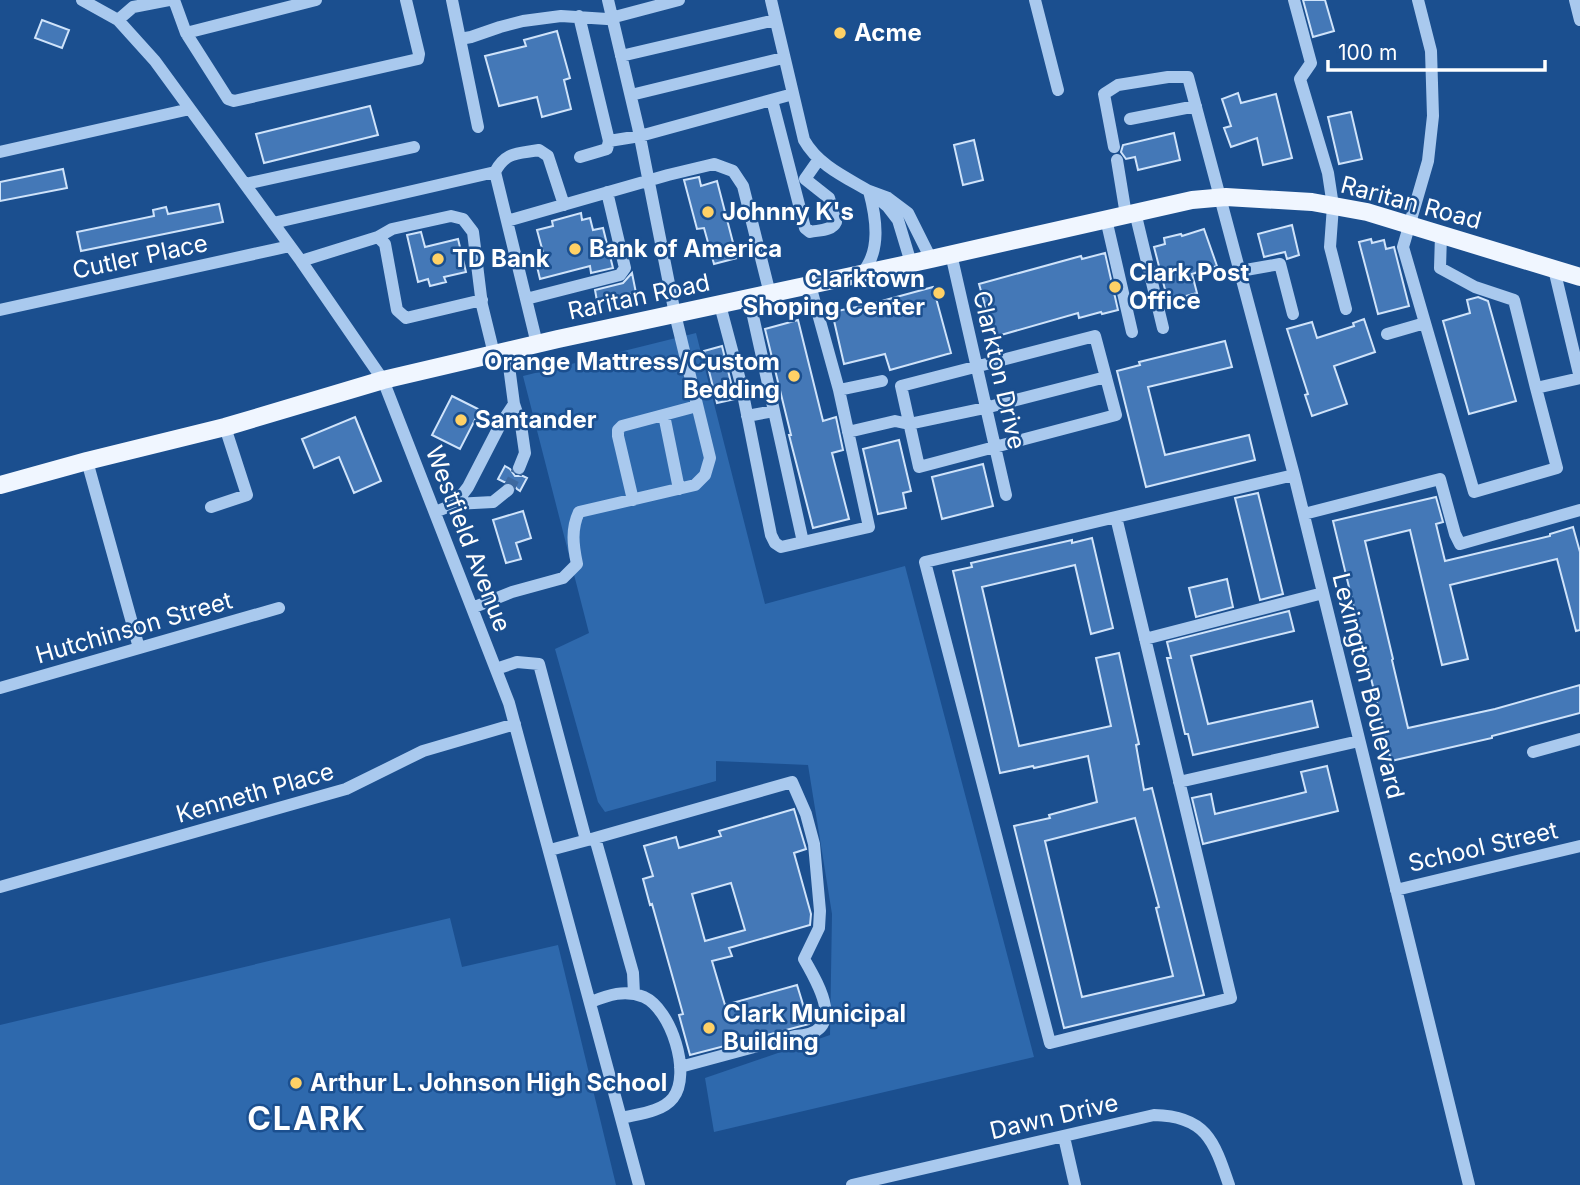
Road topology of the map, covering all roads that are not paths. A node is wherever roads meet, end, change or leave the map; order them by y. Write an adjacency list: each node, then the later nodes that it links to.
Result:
1 (82, 0): 15 (street, Westfield Avenue)
2 (172, 0): 15 (street); 18 (street)
3 (316, 0): 18 (street)
4 (405, 0): 18 (street)
5 (608, 0): 14 (street)
6 (679, 0): 14 (street)
7 (771, 0): 16 (street)
8 (1035, 0): 22 (street)
9 (1294, 0): 45 (street)
10 (1418, 0): 50 (street)
11 (1575, 0): 17 (street)
12 (457, 1): 19 (street)
13 (579, 16): 14 (street); 19 (street); 31 (street)
14 (611, 18): 20 (street)
15 (118, 20): 27 (street, Westfield Avenue)
16 (775, 20): 20 (street); 21 (street)
17 (1580, 20)
18 (186, 33)
19 (460, 39): 29 (street)
20 (621, 56): 24 (street)
21 (783, 58): 23 (street); 24 (street)
22 (1058, 90)
23 (793, 94): 25 (street); 36 (street)
24 (631, 95): 30 (street)
25 (772, 100): 30 (street); 36 (street)
26 (1196, 106): 28 (street); 33 (street, Lexington Boulevard); 43 (street, Lexington Boulevard)
27 (190, 109): 34 (street); 40 (street, Westfield Avenue)
28 (1130, 118)
29 (478, 127)
30 (640, 136): 31 (street); 39 (street)
31 (609, 141): 35 (street)
32 (414, 147): 40 (street)
33 (1114, 147)
34 (0, 152)
35 (580, 157)
36 (819, 159): 41 (street)
37 (1117, 160): 46 (street)
38 (495, 172): 44 (street); 48 (street); 49 (street)
39 (648, 180): 42 (street); 63 (street); 70 (street)
40 (245, 184): 49 (street, Westfield Avenue)
41 (869, 191): 55 (street); 57 (street); 60 (street)
42 (607, 192): 44 (street); 65 (street)
43 (1220, 198): 45 (main road, Raritan Road); 46 (main road, Raritan Road); 59 (street, Lexington Boulevard)
44 (564, 205): 48 (street)
45 (1333, 206): 50 (main road, Raritan Road); 68 (street)
46 (1130, 214): 47 (main road, Raritan Road); 74 (street)
47 (1106, 219): 54 (main road, Raritan Road); 75 (street)
48 (507, 221): 65 (street)
49 (273, 223): 53 (street, Westfield Avenue)
50 (1409, 225): 51 (main road, Raritan Road); 72 (street)
51 (1441, 235): 58 (main road, Raritan Road); 84 (street)
52 (379, 237): 56 (street); 66 (street); 66 (street)
53 (290, 246): 56 (street, Westfield Avenue); 69 (street, Cutler Place)
54 (951, 254): 55 (main road, Raritan Road); 79 (street, Clarkton Drive)
55 (931, 258): 57 (main road, Raritan Road)
56 (301, 261): 82 (street, Westfield Avenue)
57 (911, 263): 60 (main road, Raritan Road)
58 (1554, 269): 61 (main road, Raritan Road); 73 (street)
59 (1240, 271): 71 (street); 98 (street, Lexington Boulevard)
60 (861, 274): 62 (main road, Raritan Road)
61 (1580, 277)
62 (810, 285): 63 (main road, Raritan Road); 85 (street)
63 (770, 294): 64 (main road, Raritan Road)
64 (748, 298): 67 (main road, Raritan Road); 89 (street)
65 (526, 299): 77 (street)
66 (482, 300): 78 (street)
67 (720, 305): 70 (main road, Raritan Road); 91 (street)
68 (1346, 309)
69 (0, 310)
70 (675, 314): 77 (main road, Raritan Road); 87 (street)
71 (1293, 314)
72 (1425, 323): 76 (street); 84 (street)
73 (1574, 324): 81 (street)
74 (1163, 328)
75 (1132, 332)
76 (1387, 334)
77 (537, 344): 78 (main road, Raritan Road)
78 (501, 353): 82 (main road, Raritan Road); 86 (street)
79 (976, 365): 80 (street); 88 (street, Clarkton Drive); 92 (street)
80 (1106, 377): 88 (street); 95 (street)
81 (1580, 378): 84 (street)
82 (383, 380): 93 (main road, Raritan Road); 107 (street, Westfield Avenue)
83 (882, 381): 85 (street)
84 (1536, 388)
85 (839, 390): 94 (street)
86 (514, 404): 97 (street); 104 (street)
87 (697, 406): 90 (street); 100 (street)
88 (985, 408): 92 (street); 95 (street, Clarkton Drive)
89 (774, 411): 91 (street); 110 (street)
90 (664, 415): 100 (street); 103 (street)
91 (747, 416): 110 (street)
92 (909, 424): 94 (street); 95 (street)
93 (225, 427): 96 (main road, Raritan Road); 105 (street)
94 (848, 432): 110 (street)
95 (995, 448): 102 (street, Clarkton Drive)
96 (87, 461): 99 (main road, Raritan Road); 115 (street)
97 (519, 468)
98 (1294, 475): 108 (street, Lexington Boulevard); 109 (street)
99 (0, 485)
100 (679, 489): 103 (street)
101 (508, 491): 104 (street)
102 (1006, 495)
103 (632, 500): 113 (street)
104 (455, 503): 107 (street)
105 (211, 507)
106 (1580, 510): 108 (street)
107 (435, 512): 113 (street, Westfield Avenue)
108 (1304, 514): 111 (street, Lexington Boulevard)
109 (1116, 517): 114 (street); 122 (street)
110 (803, 542)
111 (1323, 593): 114 (street); 120 (street, Lexington Boulevard)
112 (279, 608): 115 (street, Hutchinson Street)
113 (472, 608): 116 (street, Westfield Avenue)
114 (1145, 639): 122 (street)
115 (139, 648): 117 (street, Hutchinson Street)
116 (496, 669): 118 (street, Westfield Avenue); 123 (street)
117 (0, 688)
118 (515, 724): 125 (street, Westfield Avenue); 126 (street, Kenneth Place)
119 (1580, 740): 121 (street)
120 (1359, 741): 122 (street); 127 (street, Lexington Boulevard)
121 (1533, 752)
122 (1179, 782)
123 (590, 839): 125 (street); 128 (street); 130 (street)
124 (1580, 846): 127 (street, School Street)
125 (550, 850): 129 (street, Westfield Avenue)
126 (0, 887)
127 (1396, 890): 138 (street, Lexington Boulevard)
128 (634, 994): 129 (street); 130 (street)
129 (591, 1002): 131 (street, Westfield Avenue)
130 (680, 1067): 131 (street)
131 (622, 1118): 134 (street, Westfield Avenue)
132 (1064, 1137): 133 (street, Dawn Drive); 136 (street); 137 (street, Dawn Drive)
133 (910, 1179): 135 (street, Dawn Drive)
134 (639, 1185)
135 (852, 1185)
136 (1075, 1185)
137 (1229, 1185)
138 (1469, 1185)

